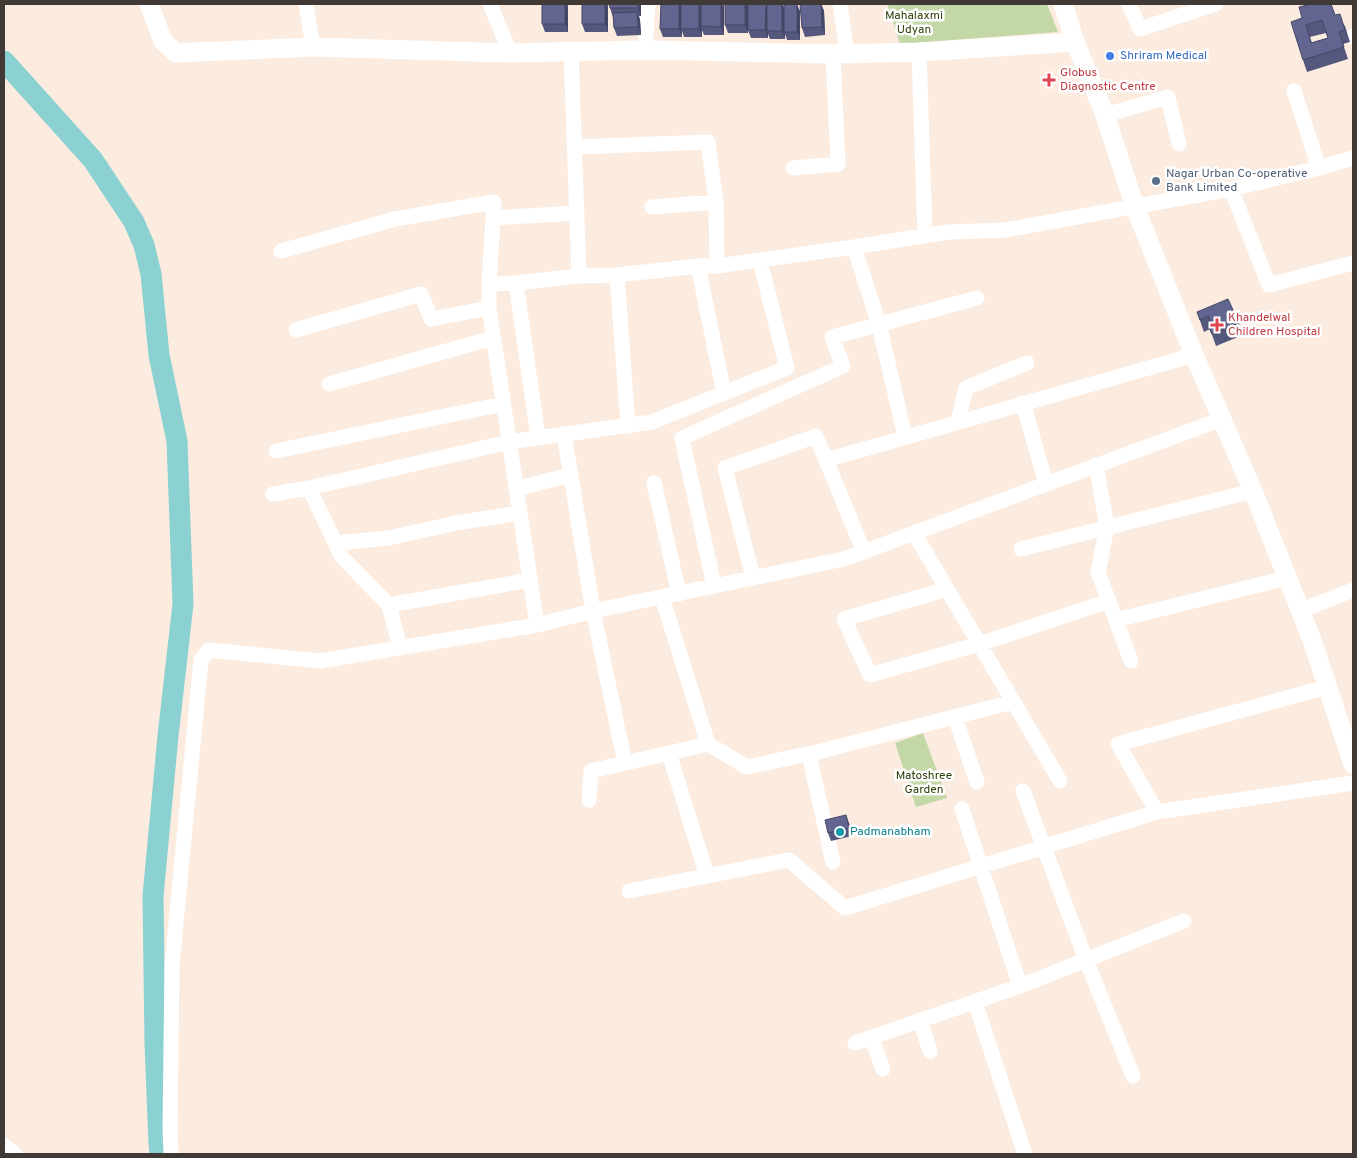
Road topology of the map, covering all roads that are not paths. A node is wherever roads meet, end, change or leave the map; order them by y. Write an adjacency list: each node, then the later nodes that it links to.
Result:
1 (149, 4): 10 (street)
2 (490, 4): 13 (street)
3 (648, 4): 11 (street)
4 (840, 4): 15 (street)
5 (1063, 4): 9 (street)
6 (1129, 4): 7 (street)
7 (1212, 4)
8 (308, 5): 10 (street)
9 (1075, 42): 14 (street); 17 (street)
10 (313, 47): 13 (street)
11 (645, 50): 12 (street); 15 (street)
12 (571, 51): 13 (street); 19 (street)
13 (510, 52)
14 (919, 52): 15 (street); 29 (street)
15 (840, 54): 21 (street)
16 (1294, 91): 22 (street)
17 (1105, 115): 18 (street); 26 (street)
18 (1179, 144)
19 (574, 148): 24 (street); 27 (street)
20 (1353, 158): 22 (street)
21 (794, 168)
22 (1319, 168): 23 (street)
23 (1231, 189): 26 (street); 33 (street)
24 (716, 202): 25 (street); 35 (street)
25 (652, 207)
26 (1135, 207): 29 (street); 45 (street)
27 (577, 212): 28 (street); 37 (street)
28 (493, 218): 31 (street); 39 (street)
29 (925, 235): 30 (street)
30 (854, 247): 32 (street); 42 (street)
31 (281, 251)
32 (760, 261): 35 (street); 48 (street)
33 (1353, 264)
34 (698, 266): 35 (street); 36 (street); 48 (street)
35 (717, 266)
36 (618, 275): 37 (street); 53 (street)
37 (579, 276): 38 (street)
38 (516, 283): 39 (street); 55 (street)
39 (489, 284): 41 (street)
40 (977, 298): 42 (street)
41 (489, 308): 43 (street); 44 (street)
42 (879, 324): 56 (street); 77 (street)
43 (296, 330)
44 (493, 338): 47 (street); 50 (street)
45 (1194, 355): 49 (street); 51 (street)
46 (1027, 363): 52 (street)
47 (329, 384)
48 (724, 393): 53 (street)
49 (1023, 403): 52 (street); 63 (street)
50 (503, 404): 57 (street); 58 (street)
51 (1222, 419): 60 (street); 66 (street)
52 (958, 422): 56 (street)
53 (628, 426): 54 (street)
54 (564, 434): 55 (street); 61 (street)
55 (538, 437): 57 (street)
56 (905, 437): 59 (street)
57 (509, 442): 64 (street); 65 (street)
58 (276, 451)
59 (826, 460): 73 (street); 74 (street)
60 (1096, 465): 63 (street); 69 (street)
61 (570, 474): 65 (street); 84 (street)
62 (654, 484): 80 (street)
63 (1046, 484): 70 (street)
64 (309, 488): 67 (street); 71 (street)
65 (516, 490): 68 (street)
66 (1253, 491): 69 (street); 75 (street)
67 (273, 494)
68 (520, 513): 71 (street); 76 (street)
69 (1107, 527): 72 (street); 82 (street)
70 (914, 533): 73 (street); 78 (street)
71 (336, 542): 83 (street)
72 (1021, 549)
73 (864, 552): 74 (street)
74 (753, 578): 77 (street)
75 (1287, 578): 85 (street); 86 (street)
76 (530, 580): 83 (street); 87 (street)
77 (714, 586): 80 (street)
78 (947, 589): 88 (street); 88 (street)
79 (1353, 590): 85 (street)
80 (679, 594): 81 (street)
81 (662, 597): 84 (street); 94 (street)
82 (1109, 602): 86 (street); 88 (street)
83 (390, 605): 89 (street)
84 (592, 611): 87 (street); 97 (street)
85 (1300, 611): 91 (street)
86 (1116, 620): 90 (street)
87 (537, 625): 89 (street)
88 (979, 644): 92 (street)
89 (400, 648): 123 (street)
90 (1131, 661)
91 (1327, 687): 98 (street); 105 (street)
92 (1014, 702): 93 (street); 99 (street)
93 (955, 717): 96 (street); 100 (street)
94 (708, 744): 95 (street); 96 (street)
95 (669, 753): 97 (street); 109 (street)
96 (809, 754): 107 (street)
97 (625, 763): 103 (street)
98 (1353, 764)
99 (1060, 781)
100 (977, 782)
101 (1353, 783): 105 (street)
102 (1023, 791): 106 (street)
103 (589, 800)
104 (962, 809): 108 (street)
105 (1157, 812): 106 (street)
106 (1044, 847): 108 (street); 112 (street)
107 (833, 862)
108 (981, 866): 109 (street); 113 (street)
109 (707, 876): 110 (street)
110 (629, 891)
111 (1184, 921): 112 (street)
112 (1086, 960): 113 (street); 120 (street)
113 (1020, 986): 114 (street)
114 (975, 1002): 115 (street); 124 (street)
115 (920, 1020): 116 (street); 118 (street)
116 (872, 1037): 117 (street); 119 (street)
117 (856, 1042)
118 (930, 1051)
119 (882, 1069)
120 (1133, 1076)
121 (4, 1145): 122 (street)
122 (15, 1154)
123 (171, 1154)
124 (1025, 1154)

